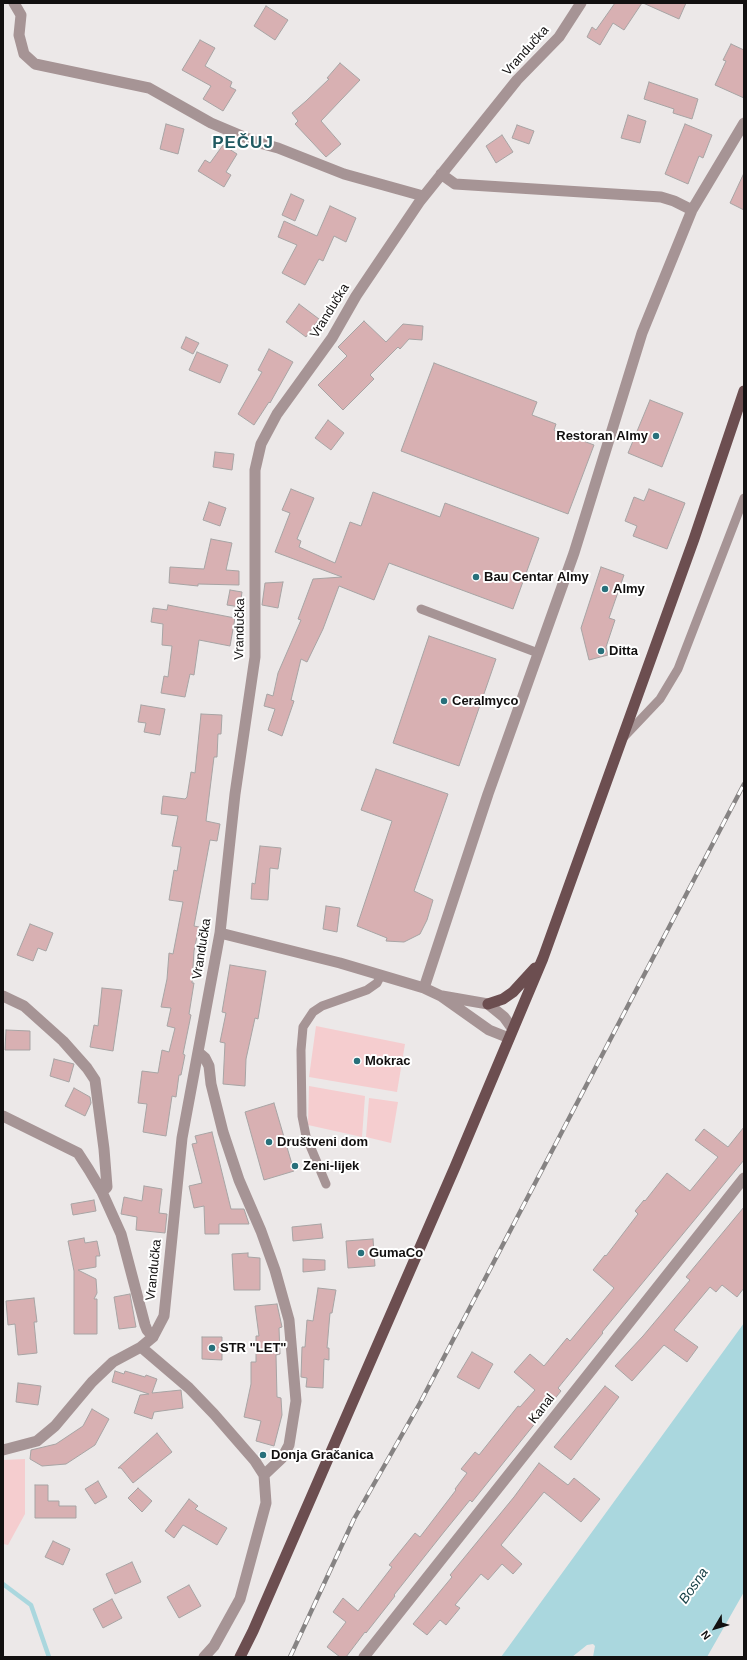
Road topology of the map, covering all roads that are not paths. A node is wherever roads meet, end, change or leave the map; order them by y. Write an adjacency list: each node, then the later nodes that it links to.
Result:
1 (14, 3): 5 (street)
2 (581, 3): 4 (street, Vrandučka)
3 (744, 123): 6 (street)
4 (441, 174): 5 (street, Vrandučka); 6 (street)
5 (424, 196): 12 (street, Vrandučka)
6 (692, 210): 10 (street)
7 (744, 391): 11 (main road)
8 (744, 498): 11 (lane)
9 (421, 608): 10 (lane)
10 (538, 653): 15 (street)
11 (623, 738): 13 (main road)
12 (220, 933): 14 (street); 20 (street, Vrandučka)
13 (543, 958): 18 (main road); 19 (main road)
14 (381, 975): 15 (street); 23 (lane)
15 (424, 988): 17 (street)
16 (3, 996): 24 (street)
17 (441, 996): 18 (street); 19 (street)
18 (488, 1004): 19 (street)
19 (511, 1033): 29 (main road)
20 (198, 1052): 25 (street, Vrandučka); 28 (street)
21 (3, 1116): 24 (street)
22 (744, 1178): 33 (street, Kanal)
23 (326, 1184)
24 (102, 1192): 25 (street)
25 (153, 1337): 26 (street, Vrandučka)
26 (141, 1348): 27 (street, Vrandučka); 28 (street)
27 (3, 1450)
28 (264, 1475): 30 (street)
29 (253, 1631): 31 (main road); 32 (main road)
30 (204, 1657)
31 (240, 1657)
32 (245, 1657)
33 (364, 1657)

